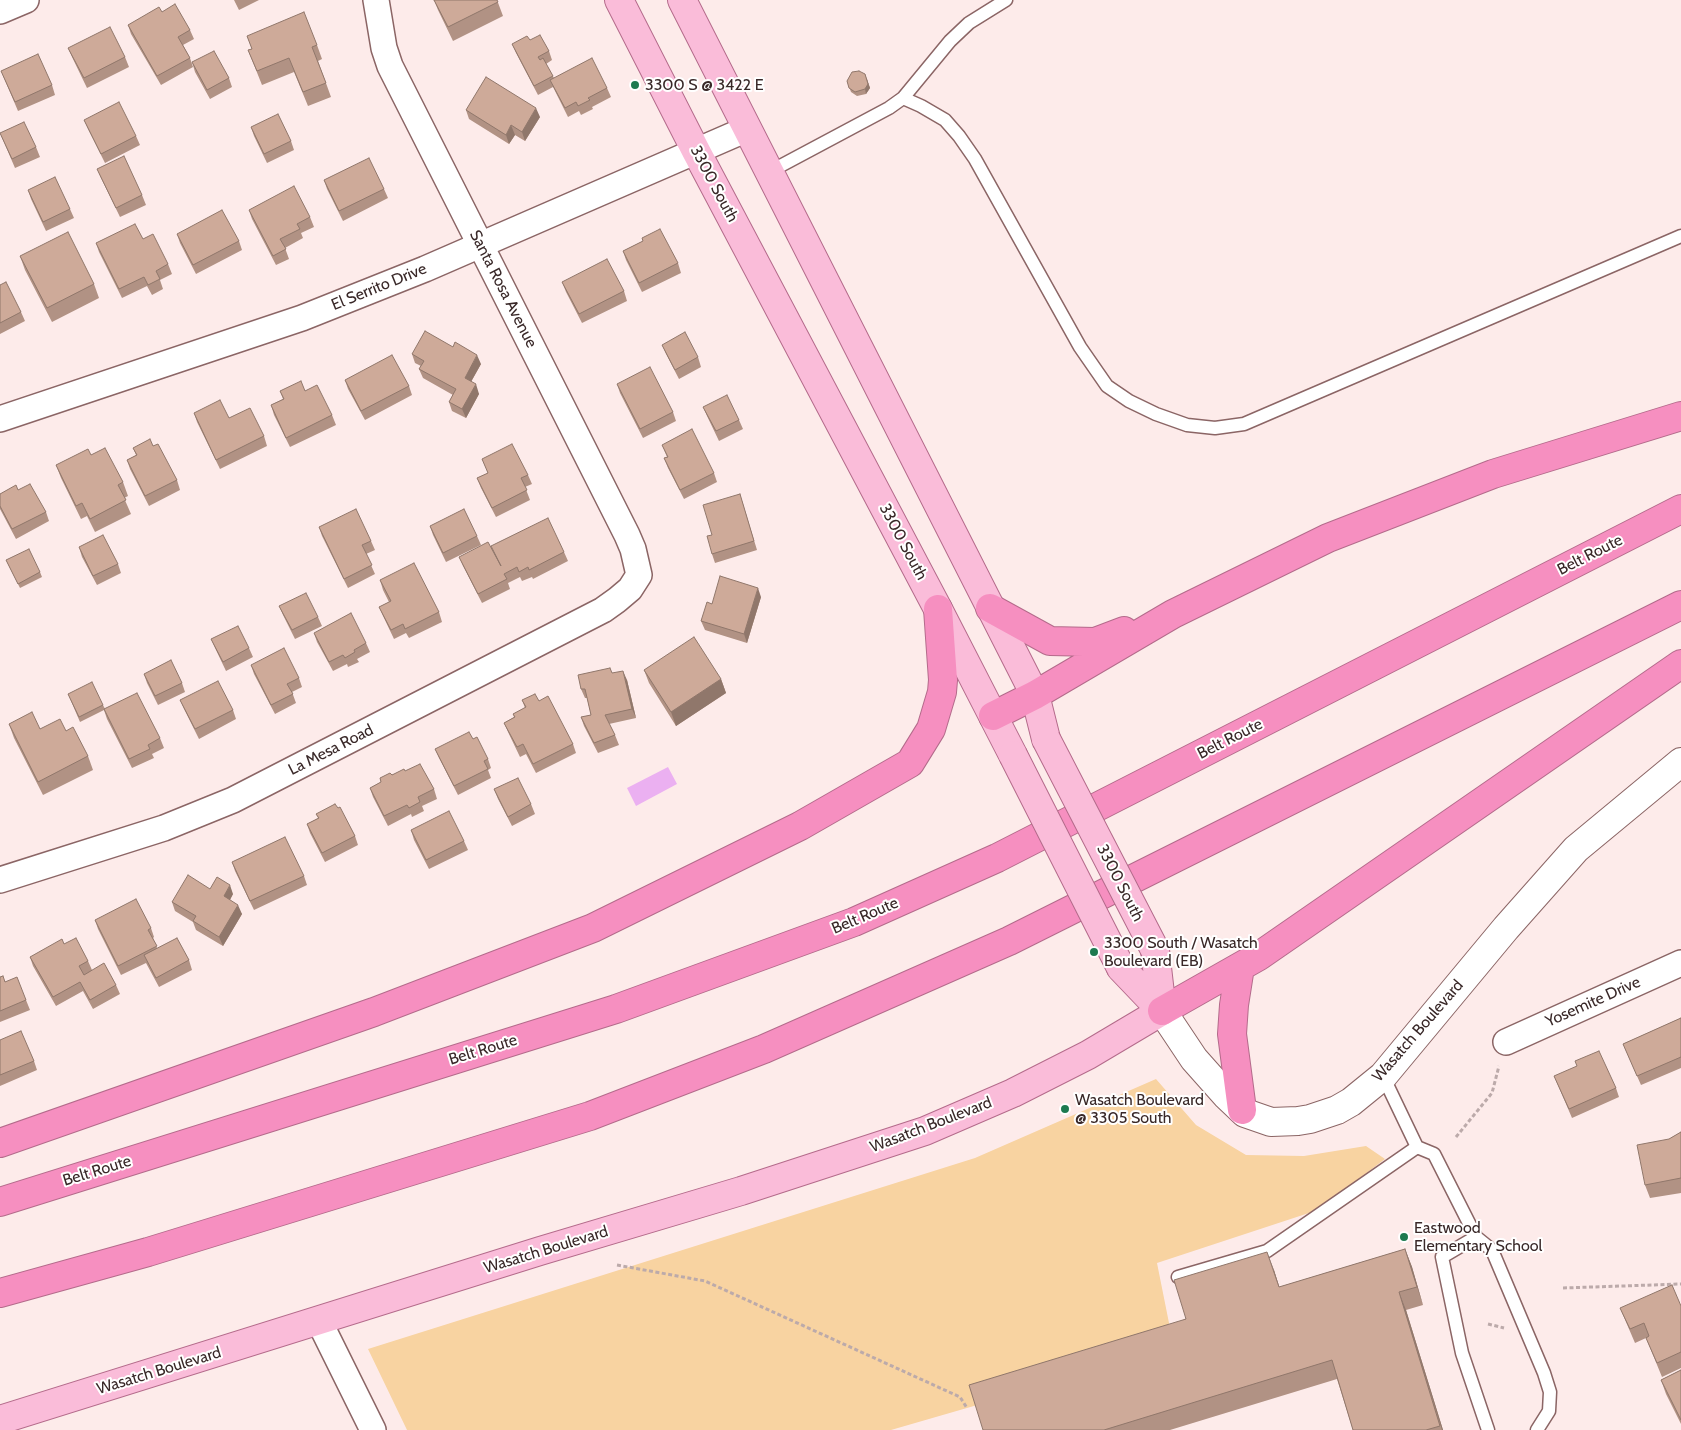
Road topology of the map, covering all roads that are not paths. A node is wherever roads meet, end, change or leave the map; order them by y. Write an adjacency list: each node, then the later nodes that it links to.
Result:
1 (26, 0): 6 (street)
2 (376, 0): 12 (street, Santa Rosa Avenue)
3 (619, 0): 9 (main road, 3300 South)
4 (682, 0): 8 (main road, 3300 South)
5 (1006, 0): 7 (lane)
6 (0, 11)
7 (903, 98): 10 (lane); 11 (lane)
8 (747, 129): 9 (street, El Serrito Drive); 10 (main road, 3300 South)
9 (696, 151): 12 (street, El Serrito Drive); 19 (main road, 3300 South)
10 (769, 172): 18 (main road, 3300 South)
11 (1681, 236)
12 (480, 244): 14 (street, El Serrito Drive); 16 (street, Santa Rosa Avenue)
13 (1681, 416): 20 (highway)
14 (0, 419)
15 (1681, 509): 34 (highway, Belt Route)
16 (639, 576): 25 (street, La Mesa Road)
17 (1681, 605): 37 (highway)
18 (990, 608): 20 (highway); 22 (main road, 3300 South)
19 (938, 609): 23 (main road, 3300 South); 32 (highway)
20 (1173, 614): 22 (highway)
21 (1681, 664): 27 (highway)
22 (1034, 695): 23 (highway); 28 (main road, 3300 South, bridge)
23 (993, 716): 28 (main road, 3300 South, bridge)
24 (1681, 762): 30 (street, Wasatch Boulevard)
25 (0, 880)
26 (1681, 963): 29 (street, Yosemite Drive)
27 (1240, 968): 28 (highway); 31 (highway)
28 (1162, 1011): 31 (street, Wasatch Boulevard); 38 (main road, Wasatch Boulevard)
29 (1506, 1042)
30 (1383, 1076): 31 (street, Wasatch Boulevard); 33 (lane)
31 (1242, 1110)
32 (0, 1143)
33 (1417, 1147): 35 (lane); 36 (lane)
34 (0, 1202)
35 (1476, 1237): 41 (lane); 42 (lane)
36 (1178, 1277)
37 (0, 1293)
38 (319, 1321): 39 (main road, Wasatch Boulevard); 40 (street)
39 (0, 1420)
40 (373, 1430)
41 (1488, 1430)
42 (1537, 1430)

